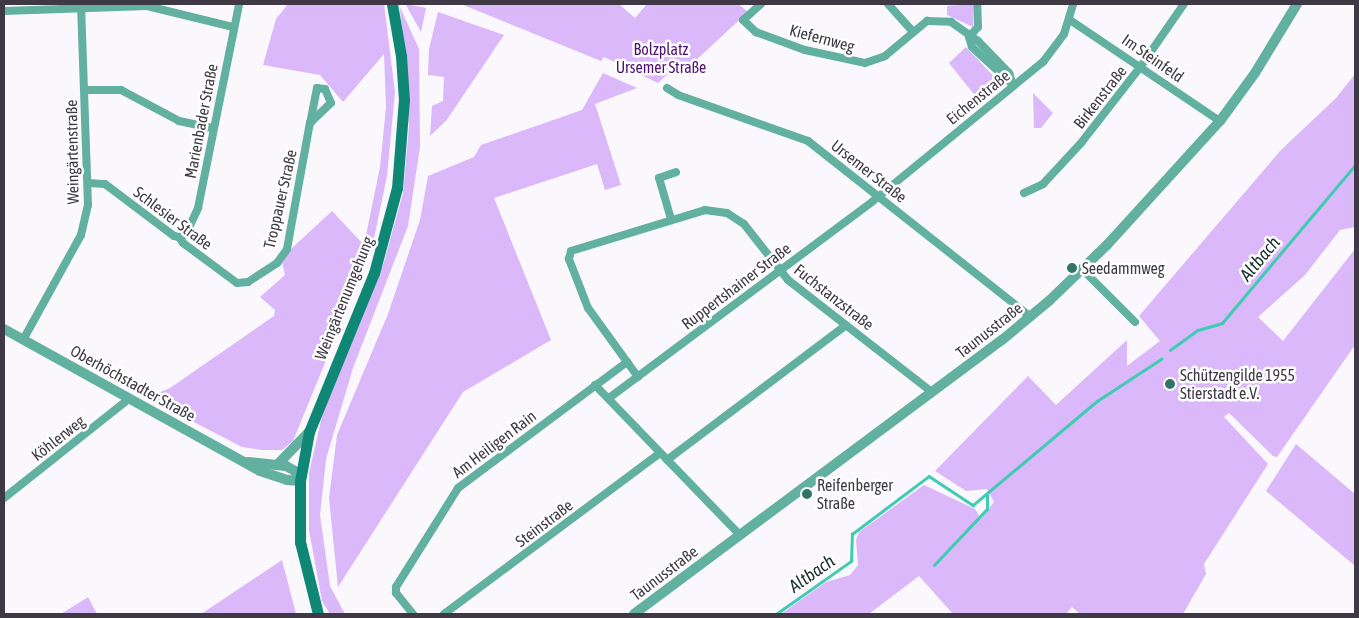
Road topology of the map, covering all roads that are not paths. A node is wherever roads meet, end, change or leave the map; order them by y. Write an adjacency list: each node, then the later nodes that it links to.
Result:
1 (240, 4): 12 (street, Marienbader Straße)
2 (392, 4): 42 (main road, Weingärtenumgehung)
3 (761, 4): 13 (street, Kiefernweg)
4 (888, 4): 13 (street)
5 (977, 4): 14 (street)
6 (1073, 4): 11 (street, Eichenstraße)
7 (1184, 4): 15 (street, Birkenstraße)
8 (1297, 4): 19 (street, Taunusstraße)
9 (81, 7): 10 (street); 12 (street); 18 (street, Weingärtenstraße)
10 (4, 11)
11 (1070, 20): 15 (street, Im Steinfeld); 16 (street, Eichenstraße)
12 (233, 27): 21 (street, Marienbader Straße)
13 (912, 31): 14 (street, Kiefernweg)
14 (969, 37): 16 (street, Kiefernweg)
15 (1141, 66): 19 (street, Im Steinfeld); 24 (street, Birkenstraße)
16 (1014, 86): 25 (street, Eichenstraße)
17 (667, 88): 25 (street, Ursemer Straße)
18 (84, 90): 21 (street); 23 (street, Weingärtenstraße)
19 (1220, 121): 28 (street, Taunusstraße)
20 (310, 123): 30 (street, Troppauer Straße)
21 (213, 128): 27 (street, Marienbader Straße)
22 (676, 172): 26 (street)
23 (89, 183): 27 (street, Schlesier Straße); 35 (street, Weingärtenstraße)
24 (1024, 193)
25 (878, 196): 29 (street, Ruppertshainer Straße); 31 (street, Ursemer Straße)
26 (670, 219): 29 (street, Fuchstanzstraße); 36 (street, Fuchstanzstraße)
27 (180, 237): 30 (street, Schlesier Straße)
28 (1082, 269): 31 (street, Taunusstraße); 32 (street)
29 (779, 271): 33 (street, Fuchstanzstraße); 37 (street, Ruppertshainer Straße)
30 (237, 283)
31 (1031, 317): 39 (street, Taunusstraße)
32 (1135, 322)
33 (846, 325): 39 (street, Fuchstanzstraße); 44 (street)
34 (4, 329): 35 (street, Oberhöchstadter Straße)
35 (24, 340): 41 (street, Oberhöchstadter Straße)
36 (628, 362): 37 (street, Fuchstanzstraße); 38 (street)
37 (638, 376): 40 (street, Ruppertshainer Straße)
38 (595, 385): 40 (street); 51 (street, Am Heiligen Rain)
39 (932, 392): 49 (street, Taunusstraße)
40 (609, 398): 43 (street)
41 (129, 399): 45 (street, Oberhöchstadter Straße); 48 (street, Köhlerweg)
42 (308, 432): 46 (street); 47 (main road, Weingärtenumgehung)
43 (660, 453): 44 (street); 52 (street, Steinstraße)
44 (667, 460): 49 (street)
45 (248, 462): 46 (street, Oberhöchstadter Straße); 47 (street, Oberhöchstadter Straße)
46 (277, 465): 47 (street, Oberhöchstadter Straße)
47 (300, 480): 50 (main road)
48 (4, 498)
49 (740, 535): 53 (street, Taunusstraße)
50 (318, 614)
51 (413, 614)
52 (444, 614)
53 (634, 614)

